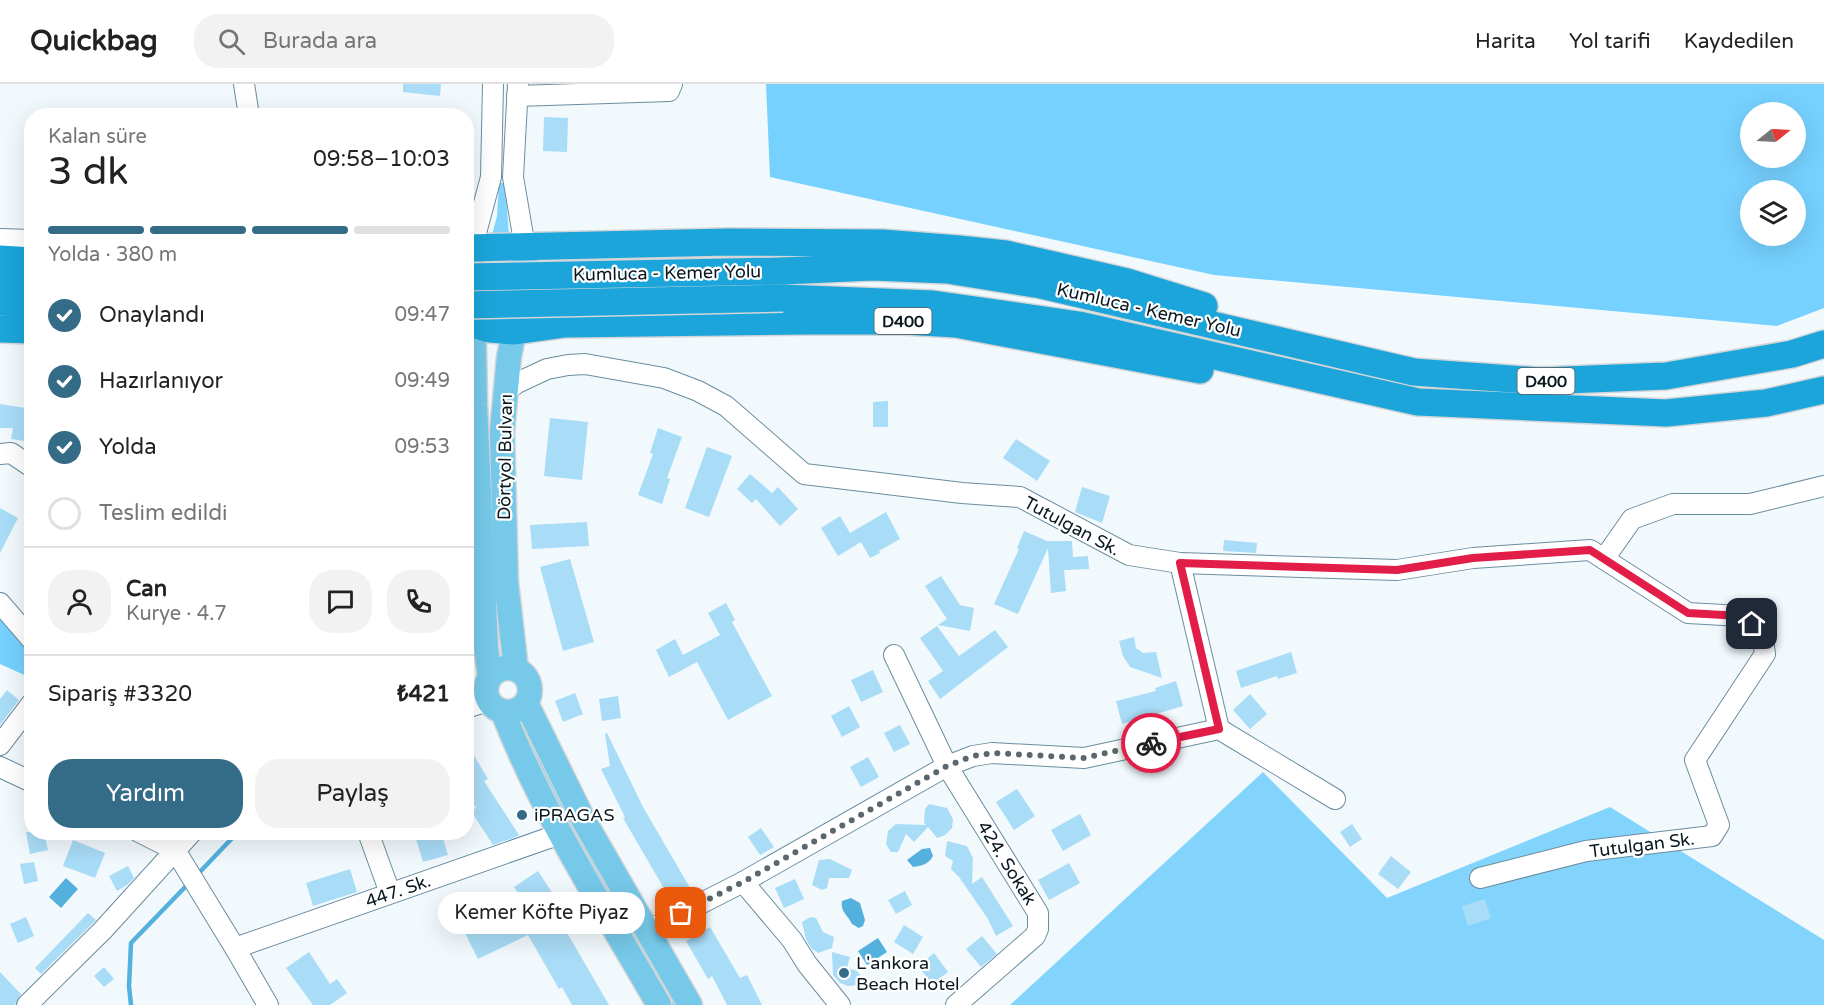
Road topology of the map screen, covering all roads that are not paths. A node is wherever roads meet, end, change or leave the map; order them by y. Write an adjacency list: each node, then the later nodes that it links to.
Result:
1 (244, 84): 5 (street)
2 (493, 84): 6 (street)
3 (672, 84): 4 (street)
4 (518, 90): 7 (street)
5 (248, 108)
6 (491, 177): 7 (street); 8 (street)
7 (513, 177): 11 (street)
8 (474, 232)
9 (0, 239): 10 (street)
10 (24, 240)
11 (525, 247): 12 (highway); 24 (main road, Dörtyol Bulvarı); 25 (highway)
12 (474, 248)
13 (0, 259): 14 (highway)
14 (24, 260)
15 (474, 277): 25 (highway, Kumluca - Kemer Yolu / D400, bridge)
16 (0, 278): 17 (highway)
17 (24, 280)
18 (0, 302): 19 (highway)
19 (24, 304)
20 (474, 318): 27 (highway, Kumluca - Kemer Yolu / D400, bridge)
21 (474, 321): 24 (highway, Kumluca - Kemer Yolu / D400)
22 (0, 329): 23 (highway)
23 (24, 330)
24 (515, 331): 27 (highway, Kumluca - Kemer Yolu / D400); 29 (main road, Dörtyol Bulvarı)
25 (1269, 338): 26 (highway, Kumluca - Kemer Yolu / D400)
26 (1824, 344)
27 (1288, 372): 28 (highway, Kumluca - Kemer Yolu / D400)
28 (1824, 390)
29 (506, 393): 36 (street, Tutulgan Sk.); 40 (main road, Dörtyol Bulvarı)
30 (474, 450): 41 (main road, Dörtyol Bulvarı)
31 (24, 452): 32 (street)
32 (6, 453): 33 (street)
33 (24, 463)
34 (1824, 486): 35 (street)
35 (1604, 558): 36 (street, Tutulgan Sk.); 56 (street, Tutulgan Sk.)
36 (1180, 563): 45 (street)
37 (0, 603): 38 (street)
38 (24, 631)
39 (894, 655): 47 (street, 424. Sokak)
40 (516, 669): 41 (main road); 42 (main road)
41 (490, 676): 43 (main road)
42 (526, 703): 43 (main road); 59 (main road)
43 (486, 707): 51 (main road)
44 (24, 714): 46 (street)
45 (1219, 729): 47 (street); 50 (street)
46 (0, 745)
47 (947, 766): 57 (street); 66 (street, 424. Sokak)
48 (0, 767): 49 (street)
49 (24, 778)
50 (1335, 799)
51 (560, 834): 58 (street, 447. Sk.); 63 (main road)
52 (155, 840): 55 (street)
53 (184, 840): 55 (street)
54 (371, 840): 58 (street)
55 (175, 850): 60 (street); 61 (street)
56 (1480, 878)
57 (743, 882): 59 (street); 65 (street)
58 (390, 893): 60 (street, 447. Sk.)
59 (647, 931): 64 (main road)
60 (236, 948): 62 (street)
61 (27, 1005)
62 (268, 1005)
63 (658, 1005)
64 (690, 1005)
65 (840, 1005)
66 (956, 1005)

